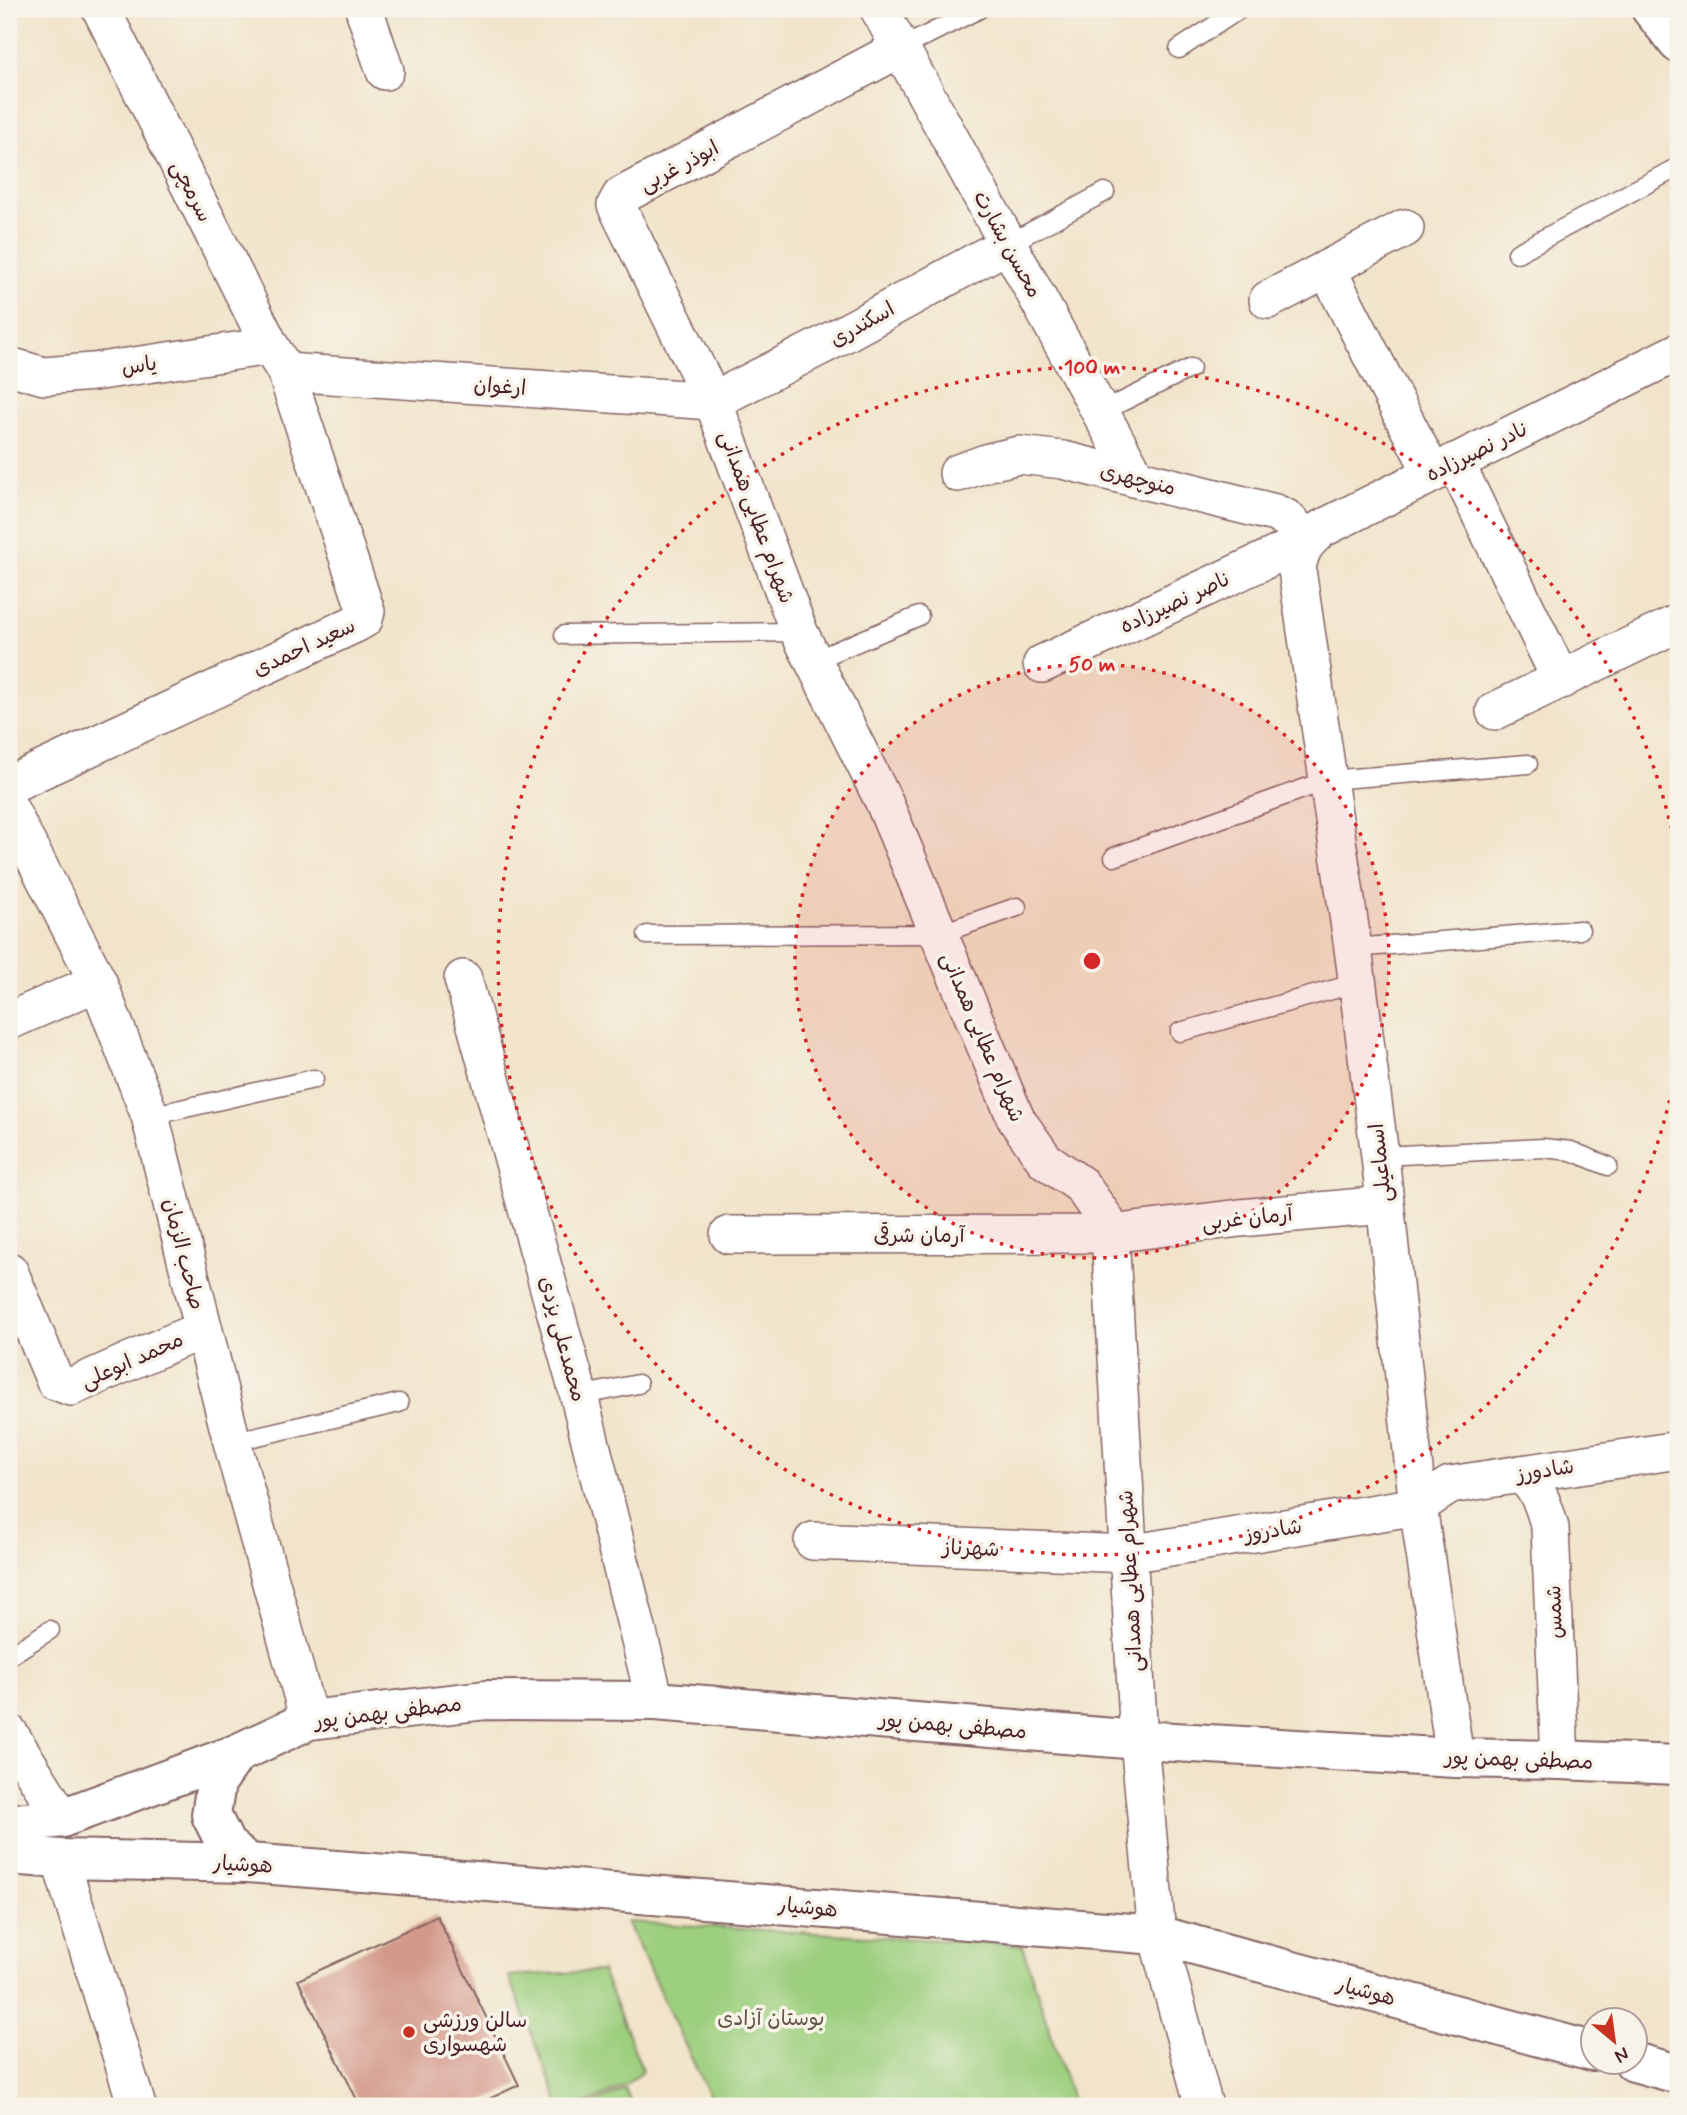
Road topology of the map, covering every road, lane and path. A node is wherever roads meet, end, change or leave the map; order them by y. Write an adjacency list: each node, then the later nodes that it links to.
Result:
1 (101, 9): 19 (street, سرمچی)
2 (364, 9): 10 (street)
3 (879, 9): 8 (street, محسن بشارت)
4 (979, 9): 8 (lane)
5 (1240, 9): 9 (lane)
6 (1651, 9): 7 (main road)
7 (1678, 43)
8 (901, 48): 14 (street, محسن بشارت); 22 (street, ابوذر غربی)
9 (1179, 49)
10 (385, 71)
11 (1678, 167): 15 (lane)
12 (1105, 192): 14 (lane)
13 (1405, 228): 16 (street)
14 (1008, 244): 22 (street, اسکندری); 23 (street, محسن بشارت)
15 (1517, 253)
16 (1327, 269): 17 (street); 24 (street)
17 (1268, 300)
18 (1678, 352): 24 (street, نادر نصیرزاده)
19 (278, 359): 20 (street, یاس); 22 (street, ارغوان); 37 (street, سعید احمدی)
20 (9, 366)
21 (1191, 368): 23 (lane)
22 (713, 401): 31 (street, شهرام عطایی همدانی)
23 (1101, 412): 26 (street, محسن بشارت)
24 (1443, 468): 27 (street, نادر نصیرزاده); 33 (street)
25 (958, 473): 26 (street, منوچهری)
26 (1137, 479): 27 (street, منوچهری)
27 (1302, 555): 32 (street, ناصر نصیرزاده); 36 (street, اسماعیلی)
28 (919, 616): 31 (lane)
29 (1678, 623): 33 (street)
30 (564, 635): 31 (lane)
31 (807, 646): 42 (street, شهرام عطایی همدانی)
32 (1042, 664)
33 (1561, 680): 34 (street)
34 (1495, 711)
35 (1528, 764): 36 (lane)
36 (1328, 780): 39 (lane); 44 (street, اسماعیلی)
37 (9, 785)
38 (9, 808): 46 (street, صاحب الزمان)
39 (1114, 857)
40 (1017, 907): 42 (lane)
41 (1580, 930): 44 (lane)
42 (939, 934): 43 (lane); 54 (street, شهرام عطایی همدانی)
43 (647, 935)
44 (1355, 965): 48 (lane); 51 (street, اسماعیلی)
45 (463, 979): 59 (street, محمدعلی یزدی)
46 (97, 982): 47 (street); 50 (street, صاحب الزمان)
47 (9, 1021)
48 (1180, 1032)
49 (314, 1079): 50 (lane)
50 (150, 1116): 57 (street, صاحب الزمان)
51 (1380, 1156): 52 (lane); 53 (street, اسماعیلی)
52 (1608, 1166)
53 (1385, 1205): 54 (street, آرمان غربی); 64 (street, اسماعیلی)
54 (1110, 1234): 55 (street, آرمان شرقی); 66 (street, شهرام عطایی همدانی)
55 (729, 1235)
56 (9, 1271): 57 (street, محمد ابوعلی)
57 (203, 1329): 61 (street, صاحب الزمان)
58 (638, 1384): 59 (lane)
59 (579, 1396): 69 (street, محمدعلی یزدی)
60 (399, 1403): 61 (lane)
61 (232, 1442): 70 (street, صاحب الزمان)
62 (1678, 1450): 63 (street, شادورز)
63 (1521, 1474): 64 (street, شادورز); 75 (street, شمس)
64 (1418, 1506): 66 (street, شادروز); 74 (street, اسماعیلی)
65 (813, 1541): 66 (street, شهرناز)
66 (1128, 1554): 72 (street, شهرام عطایی همدانی)
67 (50, 1630): 68 (lane)
68 (9, 1656)
69 (655, 1701): 70 (main road, مصطفی بهمن پور); 72 (main road, مصطفی بهمن پور)
70 (309, 1720): 73 (main road, مصطفی بهمن پور)
71 (9, 1732): 77 (street)
72 (1139, 1740): 74 (main road, مصطفی بهمن پور); 82 (street, شهرام عطایی همدانی)
73 (236, 1754): 77 (main road, مصطفی بهمن پور); 81 (main road)
74 (1455, 1758): 75 (main road, مصطفی بهمن پور)
75 (1560, 1760): 76 (main road, مصطفی بهمن پور)
76 (1678, 1765)
77 (62, 1818): 78 (main road)
78 (9, 1824)
79 (9, 1856): 80 (main road, هوشیار)
80 (60, 1859): 81 (main road, هوشیار); 87 (street)
81 (248, 1863): 82 (main road, هوشیار)
82 (1157, 1935): 83 (main road, هوشیار); 86 (street, شهرام عطایی همدانی)
83 (1578, 2047)
84 (1648, 2066): 85 (main road)
85 (1678, 2074)
86 (1201, 2105)
87 (137, 2106)

